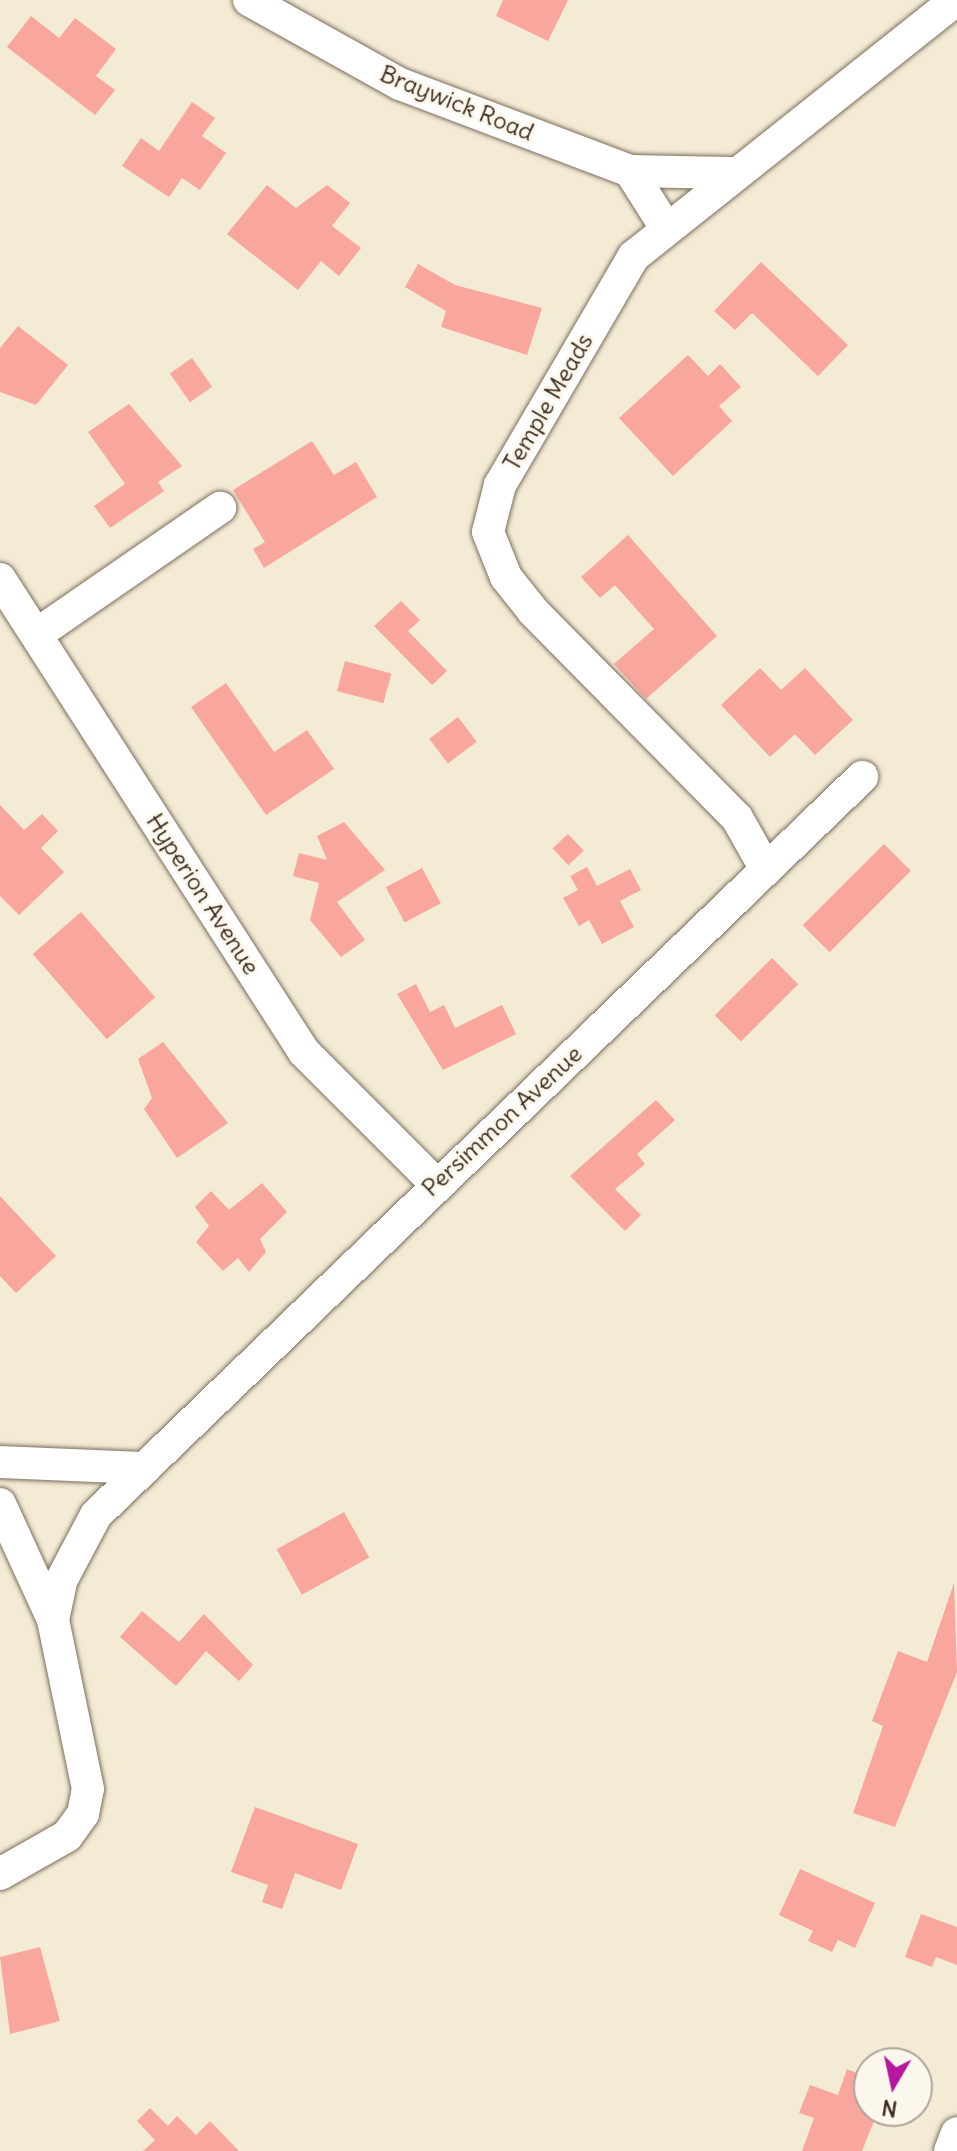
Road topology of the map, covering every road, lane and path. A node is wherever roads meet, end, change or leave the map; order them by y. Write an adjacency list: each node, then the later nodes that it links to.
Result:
1 (249, 0): 3 (street, Braywick Road)
2 (956, 0): 4 (street, Temple Meads)
3 (630, 171): 4 (street, Braywick Road); 5 (street)
4 (730, 173): 5 (street, Temple Meads)
5 (666, 228): 10 (street, Temple Meads)
6 (220, 508): 8 (street)
7 (0, 579): 8 (street, Hyperion Avenue)
8 (40, 632): 11 (street, Hyperion Avenue)
9 (862, 777): 10 (street, Persimmon Avenue)
10 (764, 866): 11 (street, Persimmon Avenue)
11 (436, 1184): 13 (street, Persimmon Avenue)
12 (0, 1462): 13 (street)
13 (145, 1468): 15 (street, Persimmon Avenue)
14 (0, 1504): 15 (street)
15 (53, 1620): 16 (street)
16 (0, 1874)
17 (957, 2133): 18 (street)
18 (950, 2151)

